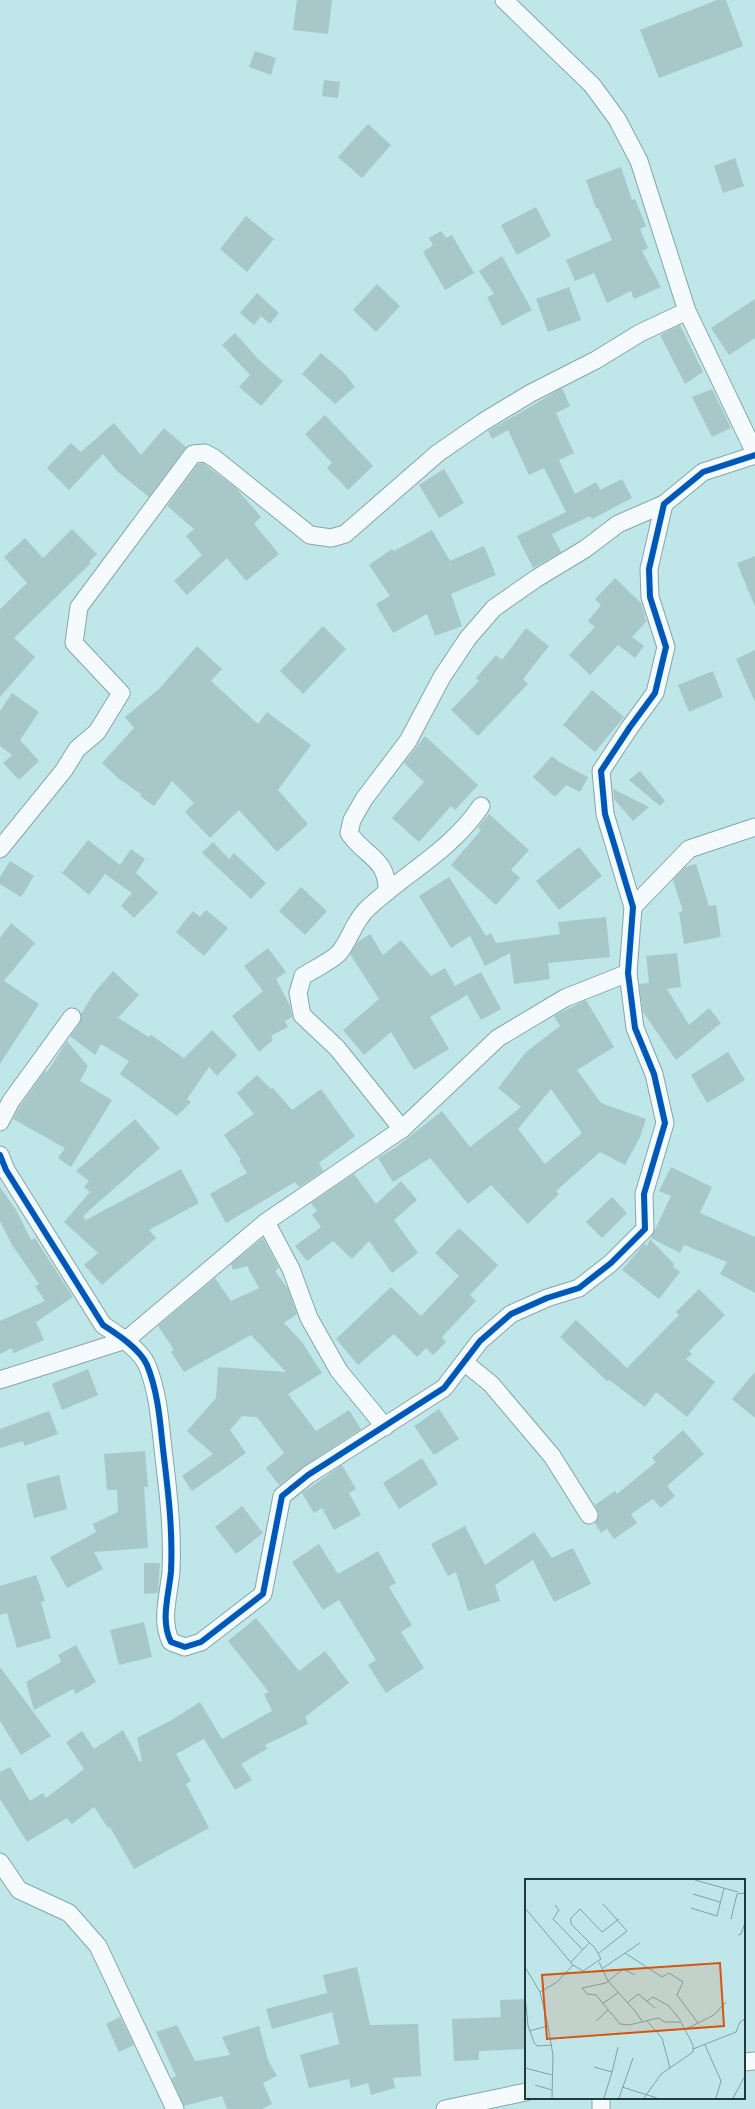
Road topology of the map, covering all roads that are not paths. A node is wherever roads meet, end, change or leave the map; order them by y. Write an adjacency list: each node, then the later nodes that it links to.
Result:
1 (504, 0): 2 (street)
2 (687, 311): 3 (street); 7 (street)
3 (755, 454): 4 (street)
4 (664, 504): 8 (street); 9 (street)
5 (481, 806): 8 (street)
6 (755, 827): 9 (street)
7 (0, 849)
8 (387, 892): 13 (street)
9 (632, 907): 10 (street)
10 (628, 973): 13 (street); 17 (street)
11 (72, 1017): 12 (street)
12 (0, 1122)
13 (402, 1129): 15 (street)
14 (0, 1155): 16 (street)
15 (266, 1222): 16 (street); 19 (street)
16 (126, 1340): 18 (street); 19 (street)
17 (464, 1362): 19 (street); 20 (street)
18 (0, 1380)
19 (385, 1427)
20 (588, 1515)
21 (0, 1862): 25 (street)
22 (755, 2061): 23 (street)
23 (745, 2062)
24 (525, 2092): 26 (street)
25 (175, 2109)
26 (445, 2109)

